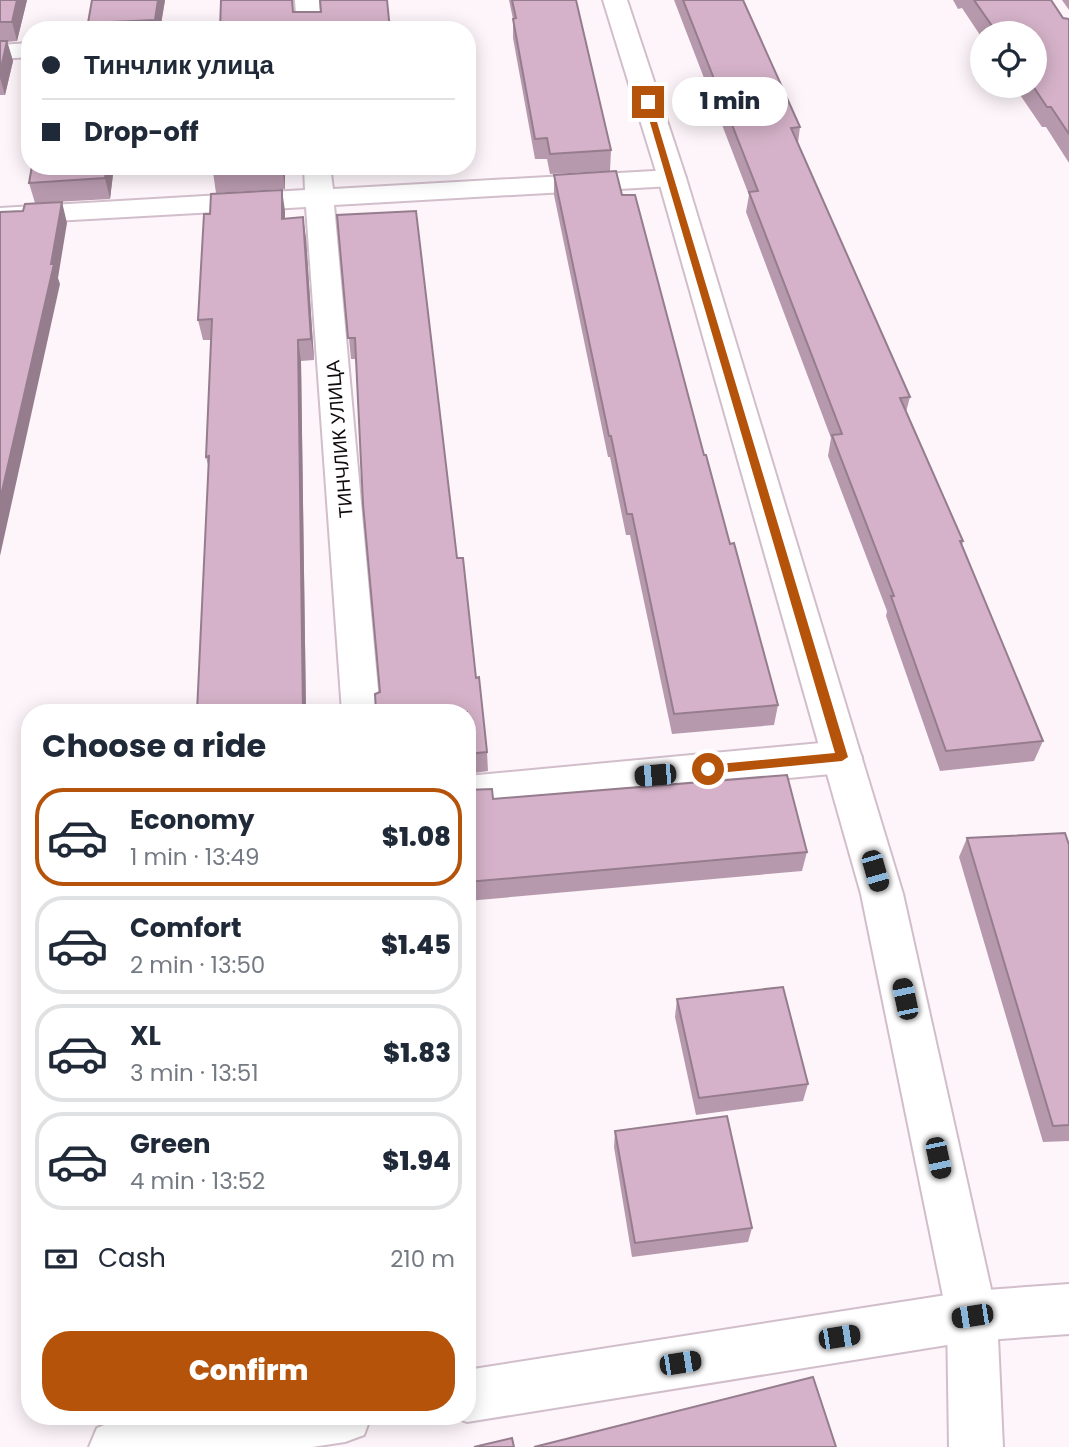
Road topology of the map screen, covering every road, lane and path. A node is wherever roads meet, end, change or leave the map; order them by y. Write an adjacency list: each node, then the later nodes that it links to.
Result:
1 (307, 0): 3 (street)
2 (615, 0): 6 (street)
3 (308, 21)
4 (21, 51): 5 (street)
5 (0, 52)
6 (672, 178): 7 (street); 10 (street)
7 (318, 182): 8 (street); 9 (street, ТИНЧЛИК УЛИЦА)
8 (0, 216)
9 (360, 704)
10 (842, 757): 11 (street); 13 (street)
11 (476, 791)
12 (1069, 1309): 13 (street)
13 (972, 1316): 14 (street); 17 (street)
14 (476, 1395)
15 (279, 1425): 16 (street)
16 (116, 1447)
17 (976, 1447)

